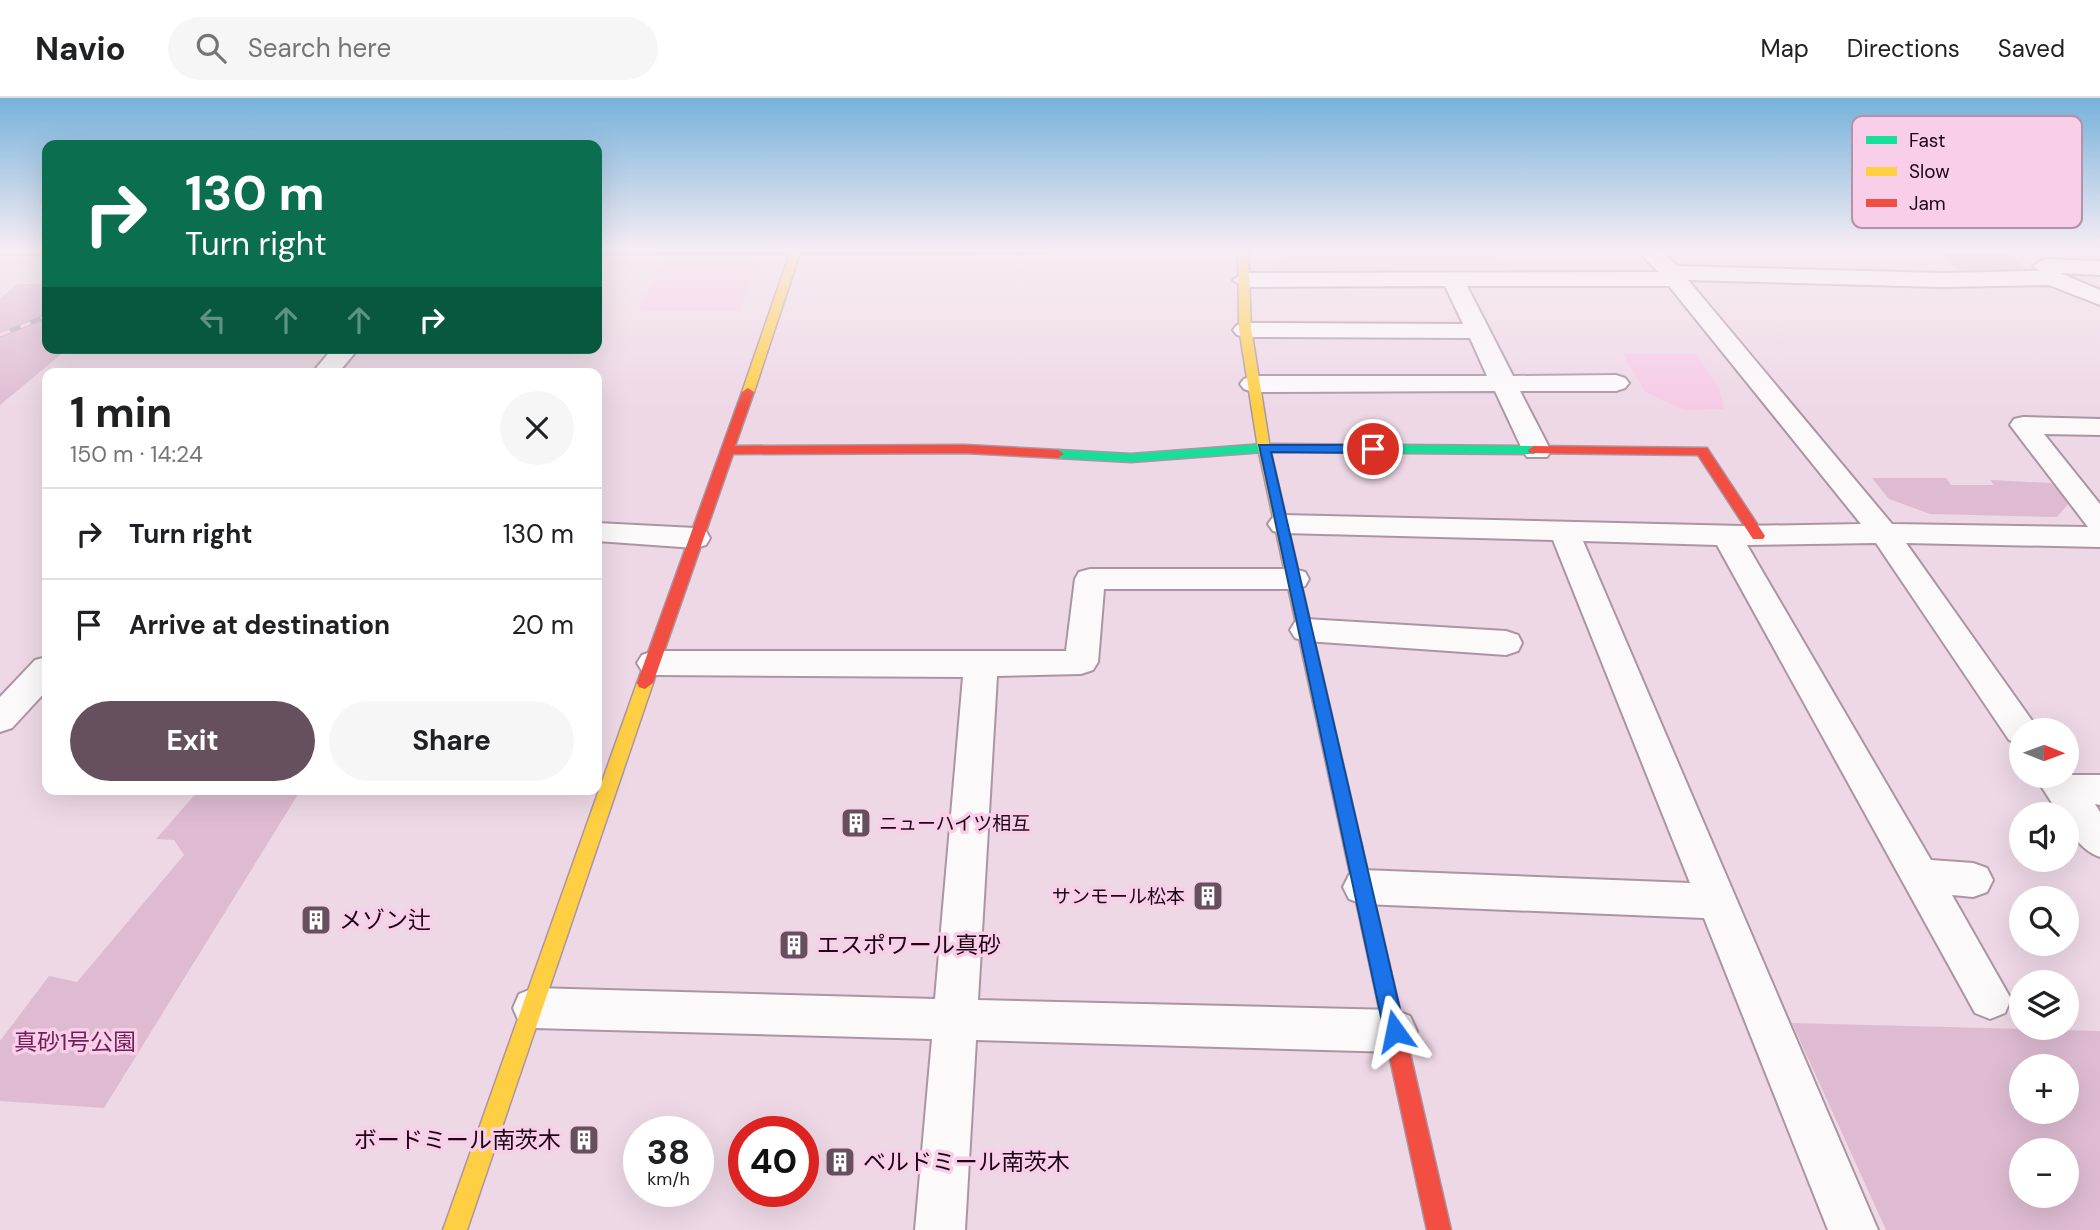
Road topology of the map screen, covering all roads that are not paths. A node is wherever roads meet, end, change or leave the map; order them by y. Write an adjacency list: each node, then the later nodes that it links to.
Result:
1 (778, 303): 14 (street)
2 (1244, 303): 5 (street)
3 (1464, 303): 6 (street)
4 (1695, 303): 20 (street)
5 (1245, 330): 6 (street); 11 (street)
6 (1478, 331): 9 (street)
7 (341, 354): 8 (street)
8 (329, 368)
9 (1503, 383): 10 (street); 11 (street); 15 (street)
10 (1616, 383)
11 (1253, 384): 13 (street)
12 (2100, 427): 16 (street)
13 (1264, 448): 14 (street); 15 (street); 17 (street)
14 (729, 450): 23 (street)
15 (1537, 451): 21 (street)
16 (2100, 523)
17 (1283, 524): 18 (street); 24 (street)
18 (1564, 531): 21 (street); 39 (street)
19 (602, 532): 23 (street)
20 (1884, 533): 21 (street); 22 (street); 30 (street)
21 (1742, 536): 36 (street)
22 (2100, 537)
23 (695, 538): 27 (street)
24 (1294, 579): 25 (street); 28 (street)
25 (1306, 630): 26 (street); 38 (street)
26 (1506, 643)
27 (654, 663): 28 (street); 41 (street)
28 (981, 666): 42 (street)
29 (42, 674): 31 (street)
30 (2011, 718)
31 (0, 719)
32 (2079, 786): 34 (street)
33 (2060, 788): 35 (street)
34 (2100, 790)
35 (2100, 841)
36 (1919, 875): 37 (street); 40 (street)
37 (1973, 880)
38 (1363, 887): 39 (street); 43 (street)
39 (1716, 901): 47 (street)
40 (1990, 999)
41 (534, 1008): 42 (street); 44 (street)
42 (955, 1019): 43 (street); 45 (street)
43 (1395, 1031): 46 (street)
44 (455, 1230)
45 (940, 1230)
46 (1439, 1230)
47 (1853, 1230)

